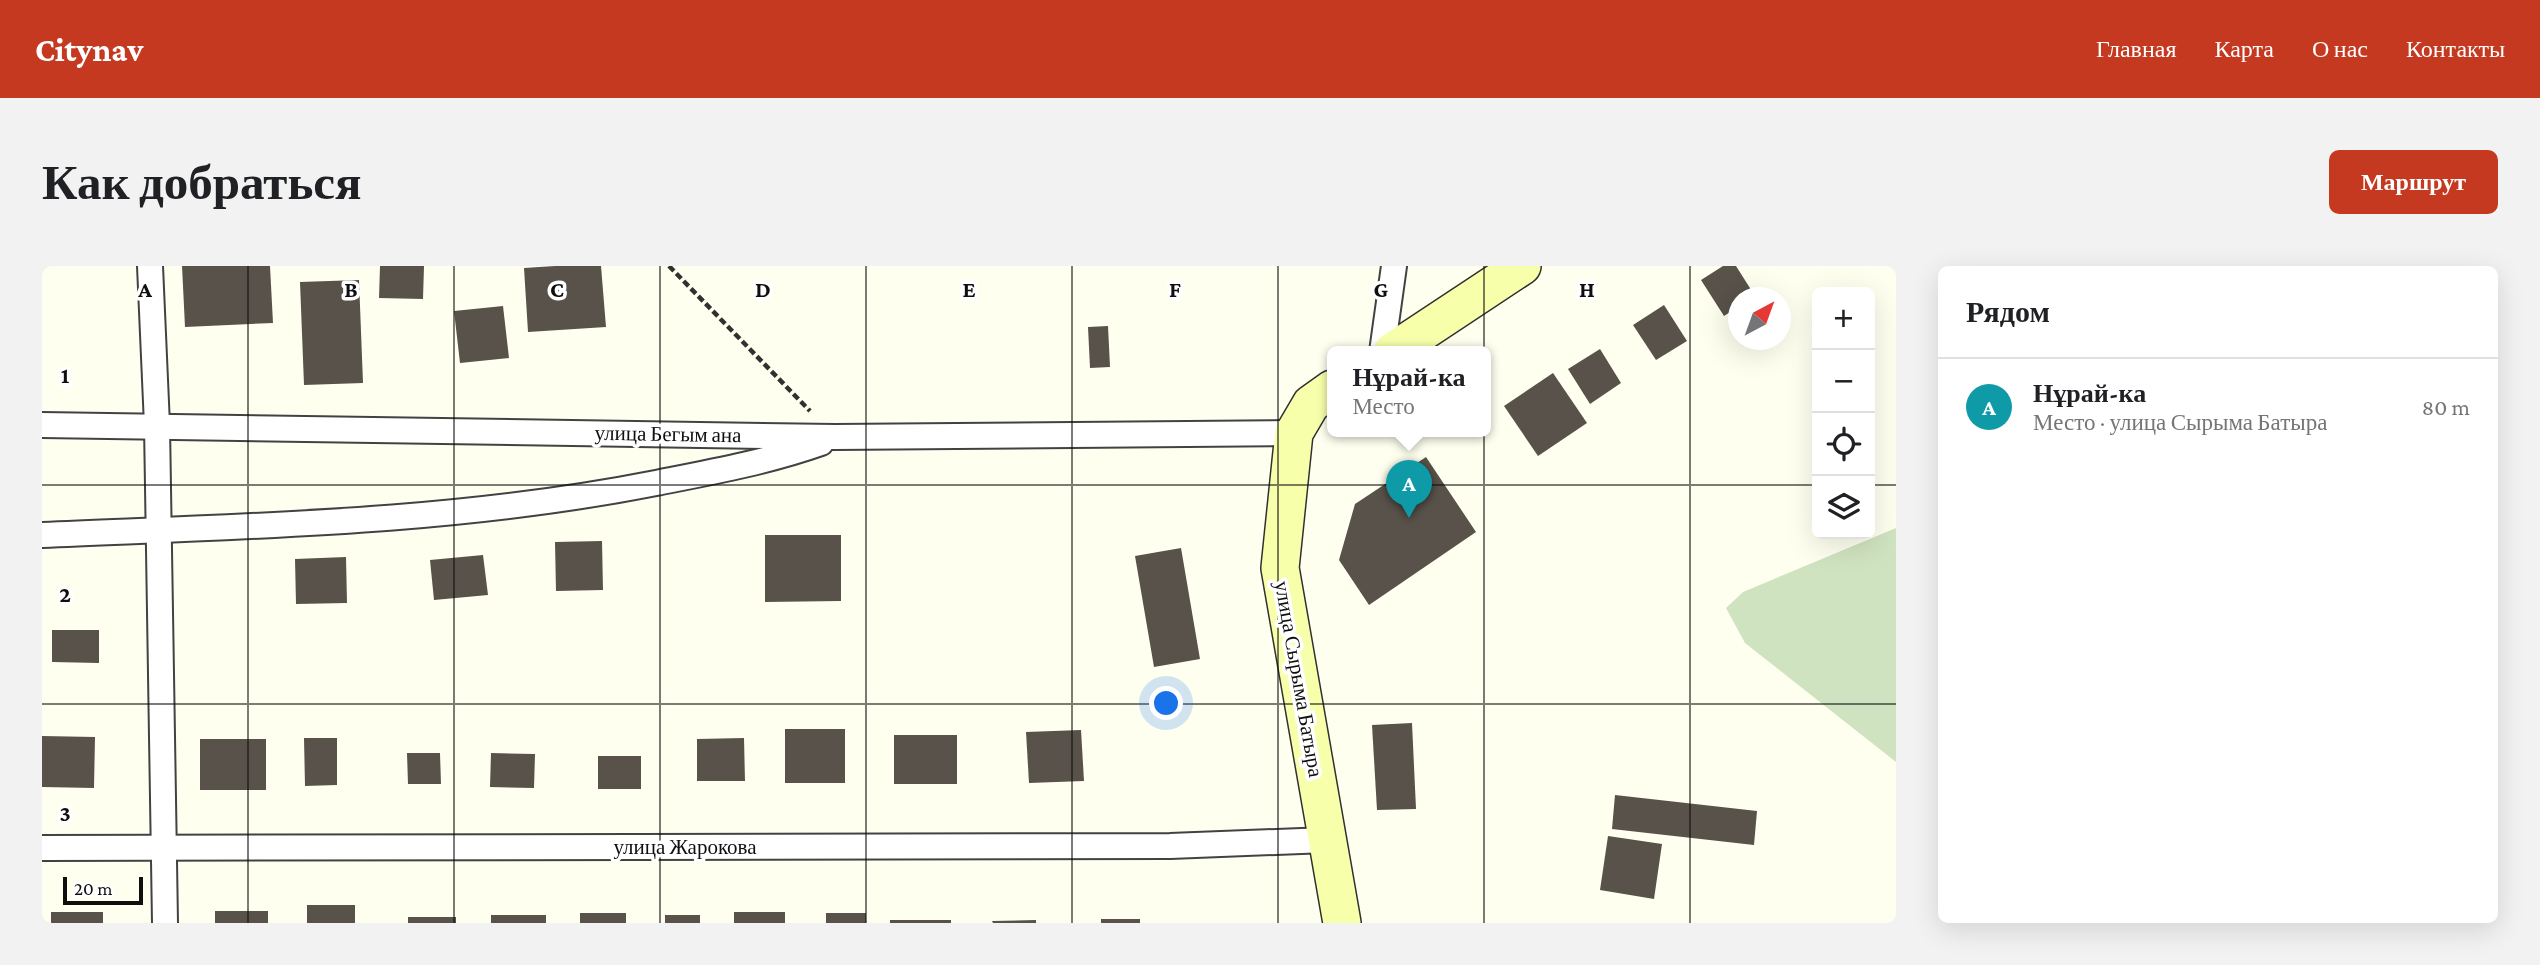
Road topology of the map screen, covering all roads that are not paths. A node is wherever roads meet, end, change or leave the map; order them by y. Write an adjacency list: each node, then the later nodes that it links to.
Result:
1 (150, 266): 8 (street)
2 (1394, 266): 4 (street)
3 (1522, 266): 5 (street)
4 (1383, 346)
5 (1401, 346)
6 (1327, 393): 9 (street)
7 (42, 425): 8 (street, улица Бегым ана)
8 (157, 425): 10 (street, улица Бегым ана); 11 (street)
9 (1294, 433): 10 (street, улица Бегым ана); 13 (street, улица Сырыма Батыра)
10 (835, 438): 11 (street)
11 (159, 528): 12 (street); 15 (street)
12 (42, 535)
13 (1327, 840): 15 (street, улица Жарокова); 17 (street, улица Сырыма Батыра)
14 (42, 849): 15 (street, улица Жарокова)
15 (165, 849): 16 (street)
16 (166, 923)
17 (1342, 923)

